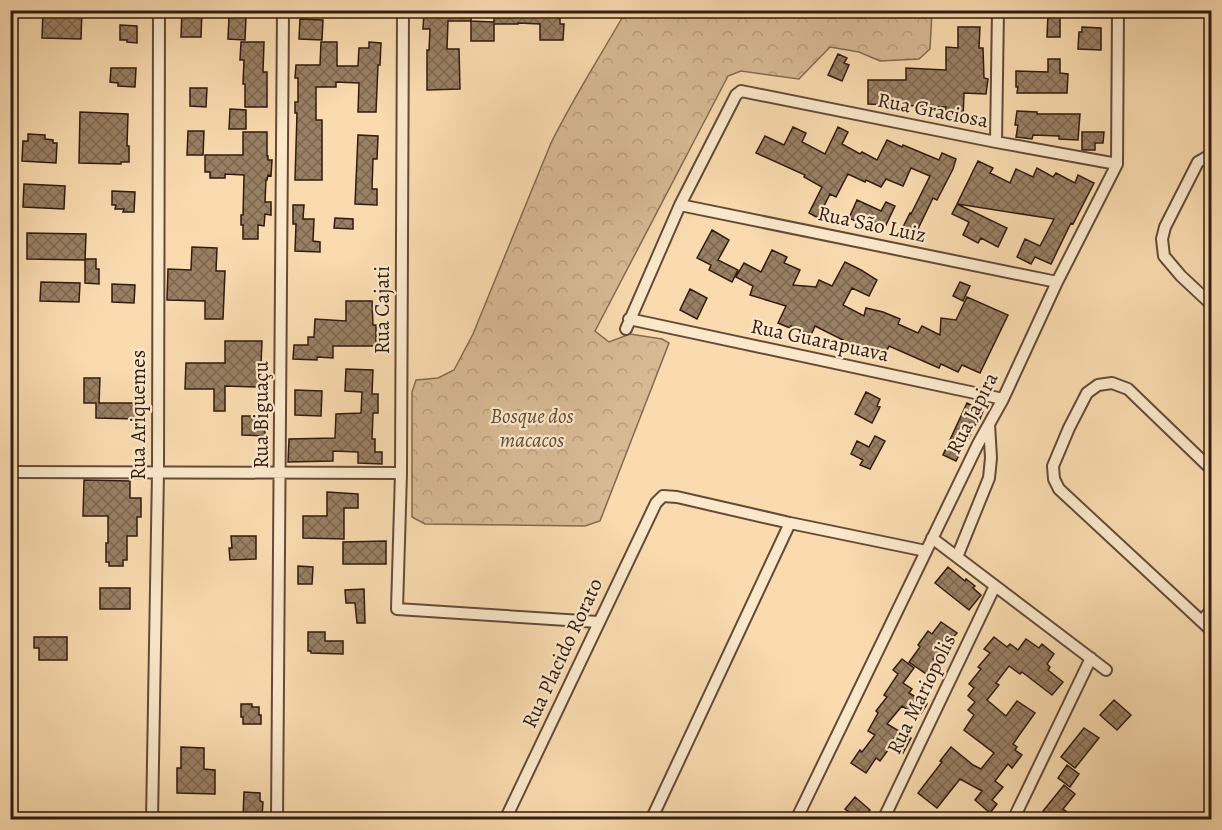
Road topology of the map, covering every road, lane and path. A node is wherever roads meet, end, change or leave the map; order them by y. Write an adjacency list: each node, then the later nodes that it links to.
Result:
1 (159, 10): 16 (street, Rua Ariquemes)
2 (283, 10): 17 (street, Rua Biguaçu)
3 (403, 10): 18 (street, Rua Cajati)
4 (998, 10): 6 (street)
5 (1118, 10): 8 (street, Rua Japira)
6 (996, 142): 8 (street, Rua Graciosa); 9 (street, Rua Graciosa)
7 (1212, 154): 11 (street)
8 (1118, 164): 10 (street, Rua Japira)
9 (680, 205): 10 (street, Rua São Luiz); 12 (street, Rua Guarapuava)
10 (1057, 282): 12 (street, Rua Japira)
11 (1212, 305)
12 (1003, 399): 13 (street, Rua Japira)
13 (989, 424): 20 (street, Rua Japira); 22 (street)
14 (1212, 470): 25 (street)
15 (10, 472): 16 (street)
16 (158, 472): 17 (street); 30 (street, Rua Ariquemes)
17 (280, 472): 18 (street); 31 (street, Rua Biguaçu)
18 (401, 473): 26 (street, Rua Cajati)
19 (790, 523): 21 (street); 26 (street, Rua Placido Rorato); 33 (street)
20 (932, 538): 21 (street, Rua Japira); 22 (street)
21 (926, 551): 34 (street, Rua Japira)
22 (957, 557): 23 (street)
23 (995, 586): 28 (street); 35 (street, Rua Mariopolis)
24 (1212, 610): 25 (street)
25 (1201, 621): 27 (street)
26 (598, 622): 32 (street, Rua Placido Rorato)
27 (1212, 631)
28 (1090, 658): 29 (street); 36 (street)
29 (1106, 670)
30 (152, 819)
31 (277, 819)
32 (505, 819)
33 (651, 819)
34 (796, 819)
35 (883, 819)
36 (1013, 819)

